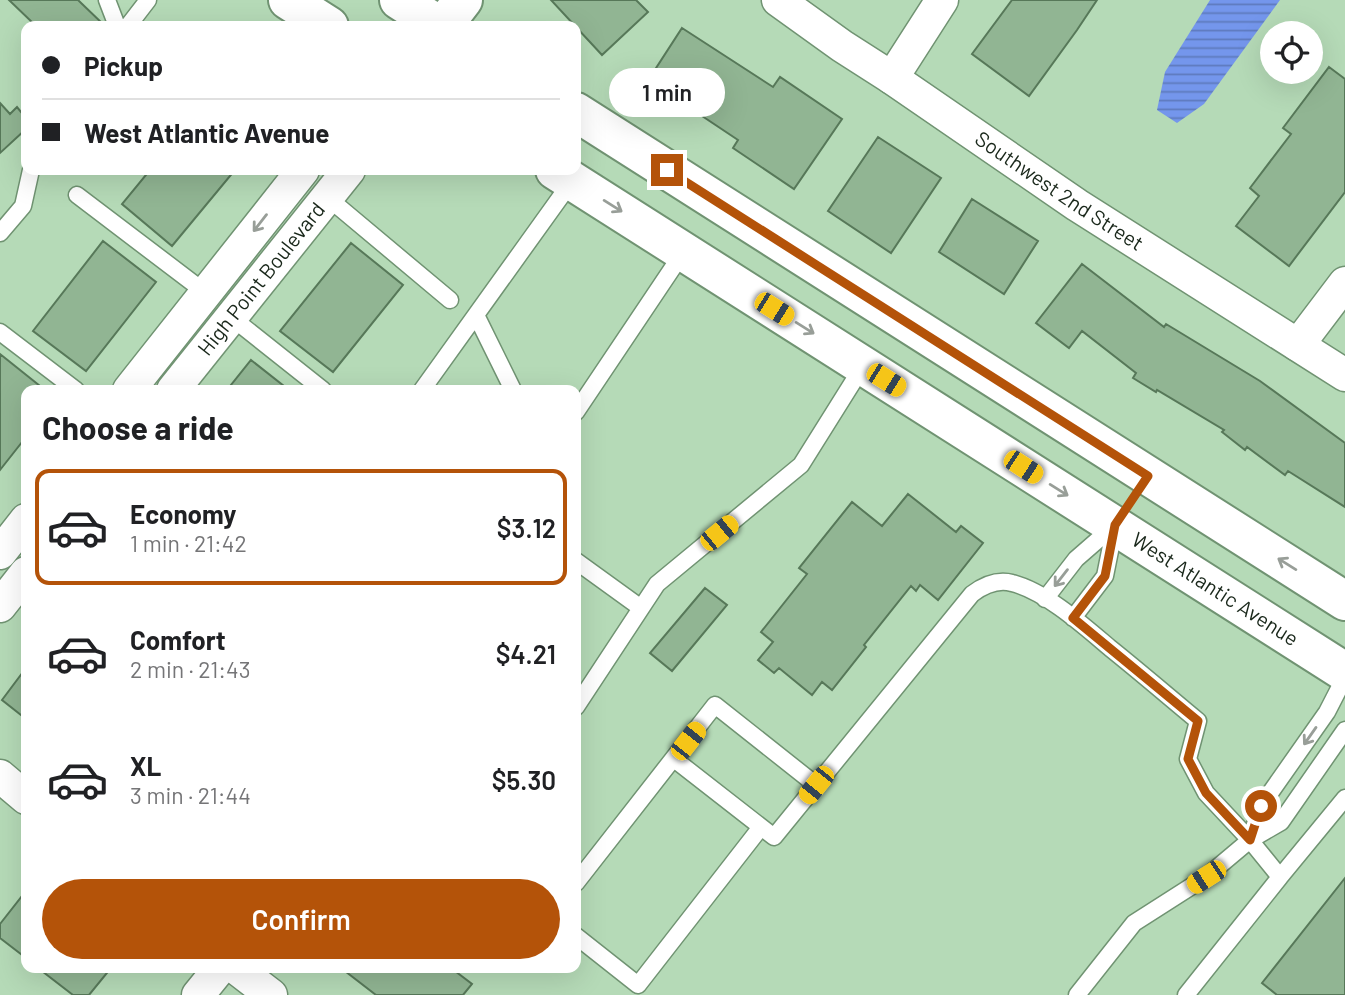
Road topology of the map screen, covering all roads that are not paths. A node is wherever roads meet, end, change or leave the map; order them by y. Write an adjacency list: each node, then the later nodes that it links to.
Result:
1 (107, 0): 8 (lane)
2 (148, 0): 9 (lane)
3 (288, 0): 10 (main road)
4 (399, 0): 11 (main road)
5 (463, 0): 12 (main road)
6 (778, 0): 13 (street, Southwest 2nd Street)
7 (942, 0): 13 (street)
8 (115, 21)
9 (132, 21)
10 (321, 21)
11 (434, 21)
12 (446, 21)
13 (892, 78): 29 (street, Southwest 2nd Street)
14 (581, 115): 39 (main road)
15 (30, 175): 21 (lane)
16 (297, 175): 24 (street, High Point Boulevard, one-way to 24)
17 (345, 175): 20 (street, High Point Boulevard)
18 (564, 175): 22 (main road, West Atlantic Avenue, one-way to 22); 26 (lane)
19 (77, 195): 24 (lane)
20 (327, 197): 25 (lane); 27 (street, High Point Boulevard)
21 (0, 233)
22 (684, 251): 30 (main road, West Atlantic Avenue, one-way to 30); 38 (lane)
23 (1345, 283): 29 (street)
24 (206, 293): 33 (street, High Point Boulevard)
25 (450, 300)
26 (476, 315): 36 (lane); 37 (lane)
27 (231, 317): 34 (street, High Point Boulevard); 35 (lane)
28 (0, 332): 32 (lane)
29 (1298, 345): 31 (street, Southwest 2nd Street)
30 (863, 366): 40 (main road, West Atlantic Avenue, one-way to 40); 46 (lane)
31 (1345, 375)
32 (69, 385)
33 (133, 385)
34 (177, 385)
35 (317, 385)
36 (426, 385)
37 (511, 385)
38 (581, 405)
39 (1148, 476): 40 (main road); 44 (main road, one-way to 39)
40 (1115, 525): 43 (lane, one-way to 43); 47 (lane); 48 (main road, West Atlantic Avenue)
41 (581, 565): 46 (lane)
42 (21, 579): 45 (street)
43 (1045, 598): 47 (lane); 54 (lane)
44 (1345, 601)
45 (0, 606)
46 (641, 608): 50 (lane)
47 (1073, 618): 58 (lane)
48 (1345, 671)
49 (1345, 677): 58 (lane, one-way to 58)
50 (581, 699)
51 (1345, 730): 58 (lane)
52 (674, 759): 54 (lane); 57 (lane); 59 (lane)
53 (0, 776): 55 (street)
54 (816, 785): 57 (lane)
55 (21, 794)
56 (1345, 798): 60 (lane)
57 (761, 827): 61 (lane)
58 (1250, 840): 60 (lane); 66 (lane)
59 (581, 877)
60 (1280, 877): 67 (lane)
61 (581, 940)
62 (216, 973): 64 (street)
63 (242, 973): 65 (street)
64 (198, 995)
65 (271, 995)
66 (1077, 995)
67 (1186, 995)

